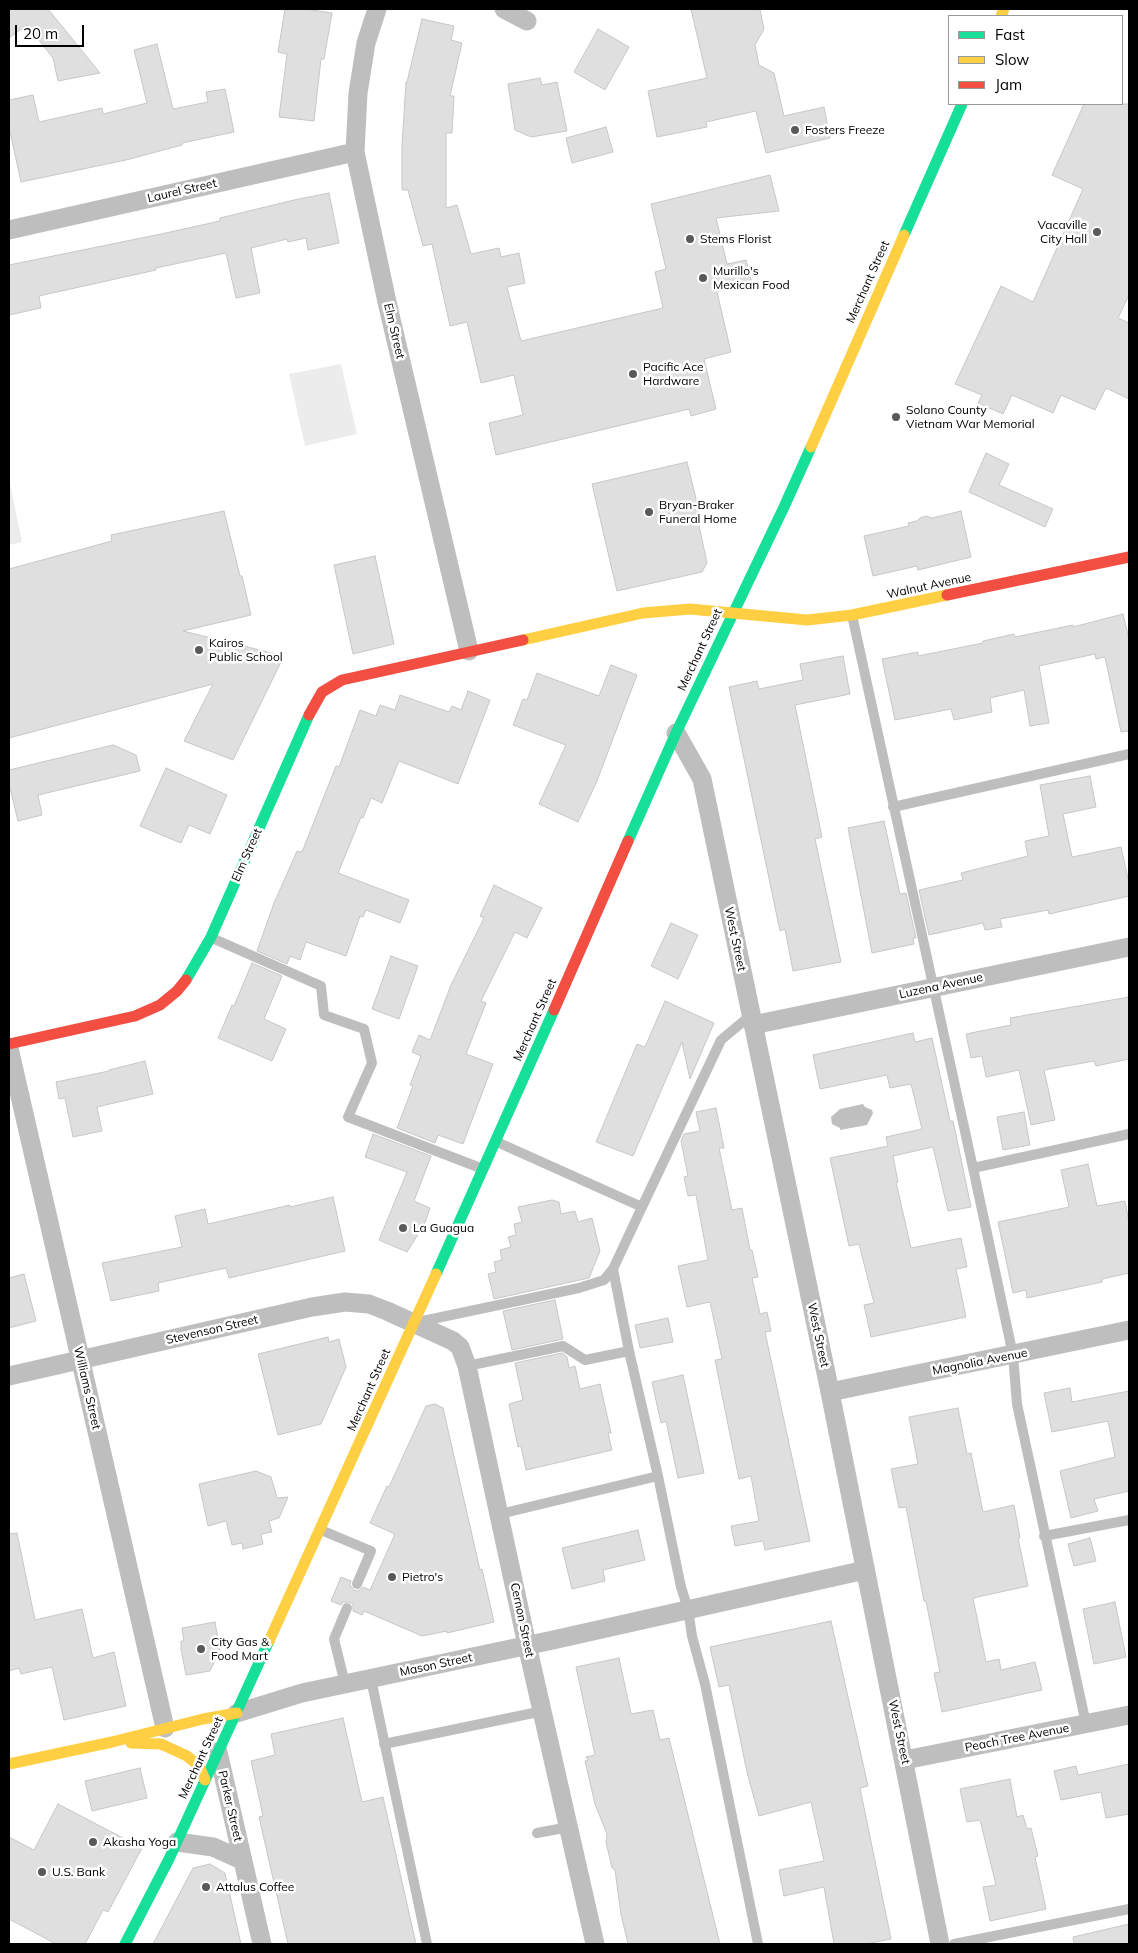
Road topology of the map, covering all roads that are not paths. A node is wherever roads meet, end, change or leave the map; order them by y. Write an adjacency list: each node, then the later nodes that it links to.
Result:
1 (377, 9): 5 (street, Elm Street)
2 (504, 9): 3 (street)
3 (527, 21)
4 (962, 105): 8 (main road, Merchant Street)
5 (355, 152): 6 (street, Laurel Street); 10 (street, Elm Street)
6 (9, 230)
7 (1129, 557): 9 (main road, Walnut Avenue)
8 (732, 614): 9 (main road, Walnut Avenue); 10 (main road, Elm Street); 11 (main road, Merchant Street)
9 (852, 615): 13 (lane)
10 (469, 651): 14 (main road, Elm Street)
11 (676, 733): 17 (street, West Street); 21 (main road, Merchant Street)
12 (1129, 754): 13 (lane)
13 (893, 807): 16 (lane)
14 (211, 937): 18 (main road, Elm Street); 23 (lane)
15 (1129, 947): 16 (street, Luzena Avenue)
16 (933, 988): 17 (street, Luzena Avenue); 22 (lane)
17 (752, 1020): 24 (lane); 33 (street, West Street)
18 (9, 1044)
19 (9, 1048): 30 (street, Williams Street)
20 (1129, 1134): 22 (lane)
21 (496, 1142): 23 (main road, Merchant Street); 24 (lane)
22 (973, 1168): 29 (lane)
23 (484, 1170): 26 (main road, Merchant Street)
24 (642, 1206): 25 (lane)
25 (613, 1268): 26 (lane); 28 (lane)
26 (414, 1323): 30 (street, Stevenson Street); 31 (street, Cernon Street); 37 (main road, Merchant Street)
27 (1129, 1330): 29 (street, Magnolia Avenue)
28 (629, 1351): 31 (lane); 34 (lane)
29 (1013, 1356): 33 (street, Magnolia Avenue); 38 (lane)
30 (80, 1360): 32 (street, Stevenson Street); 50 (street, Williams Street)
31 (467, 1366): 35 (street, Cernon Street)
32 (9, 1376)
33 (830, 1392): 39 (street, West Street)
34 (658, 1476): 35 (lane); 42 (lane)
35 (500, 1514): 43 (street, Cernon Street)
36 (1129, 1520): 38 (lane)
37 (320, 1530): 40 (lane); 47 (main road, Merchant Street)
38 (1044, 1536): 49 (lane)
39 (865, 1570): 42 (street, Mason Street); 54 (street, West Street)
40 (357, 1584)
41 (347, 1608): 45 (lane)
42 (688, 1609): 43 (street, Mason Street); 66 (lane)
43 (527, 1645): 44 (street, Mason Street); 46 (street, Cernon Street)
44 (371, 1679): 45 (street, Mason Street); 52 (lane)
45 (346, 1684): 47 (street, Mason Street)
46 (543, 1711): 52 (lane); 57 (street, Cernon Street)
47 (237, 1713): 50 (main road, Mason Street); 53 (main road, Merchant Street)
48 (1129, 1715): 49 (street, Peach Tree Avenue)
49 (1086, 1724): 54 (street, Peach Tree Avenue)
50 (165, 1728): 51 (main road, Mason Street)
51 (112, 1742): 55 (main road, Mason Street); 56 (main road)
52 (384, 1744): 64 (lane)
53 (218, 1752): 56 (main road, Merchant Street); 60 (street, Parker Street)
54 (905, 1760): 67 (street, West Street)
55 (9, 1761)
56 (205, 1780): 59 (main road, Merchant Street)
57 (569, 1827): 58 (lane); 65 (street, Cernon Street)
58 (536, 1833)
59 (177, 1842): 60 (street, Parker Street); 62 (main road, Merchant Street)
60 (242, 1860): 63 (street, Parker Street)
61 (1129, 1909): 68 (lane)
62 (125, 1944)
63 (262, 1944)
64 (427, 1944)
65 (595, 1944)
66 (758, 1944)
67 (940, 1944)
68 (954, 1944)

